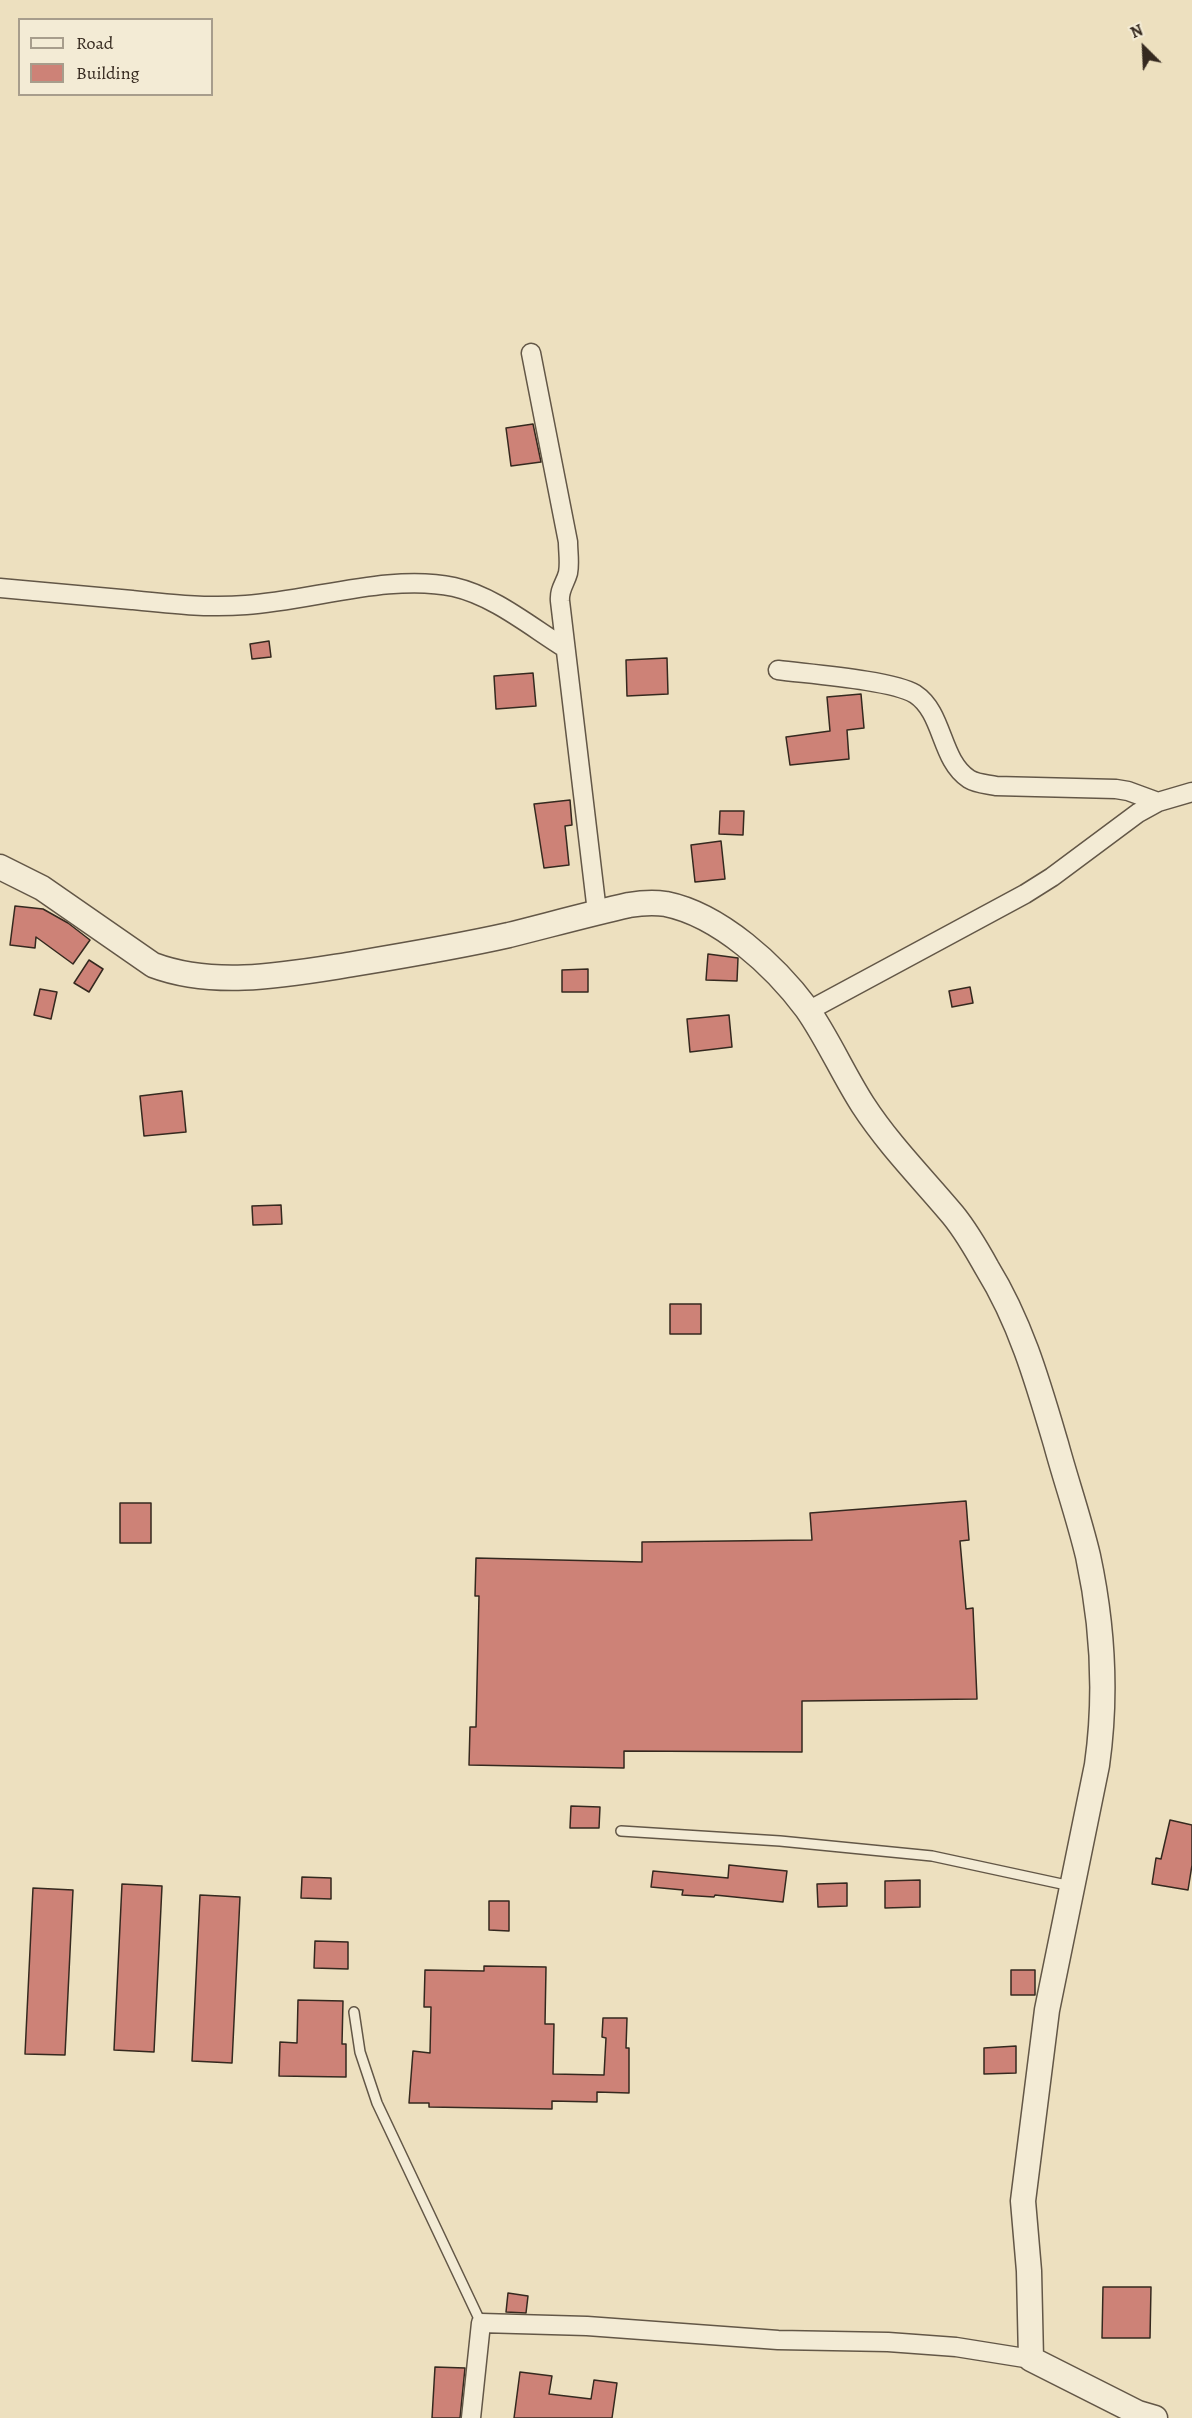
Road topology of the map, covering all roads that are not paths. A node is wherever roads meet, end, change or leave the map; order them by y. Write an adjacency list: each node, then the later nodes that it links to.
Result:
1 (531, 353): 3 (street)
2 (0, 588): 3 (street)
3 (565, 648): 8 (street)
4 (778, 670): 6 (street)
5 (1192, 792): 6 (street)
6 (1158, 802): 9 (street)
7 (0, 867): 8 (street)
8 (597, 912): 9 (street)
9 (808, 1011): 11 (street)
10 (621, 1831): 11 (lane)
11 (1073, 1886): 14 (street)
12 (354, 2012): 13 (lane)
13 (481, 2323): 14 (street); 15 (street)
14 (1031, 2359): 16 (street)
15 (471, 2418)
16 (1155, 2418)

